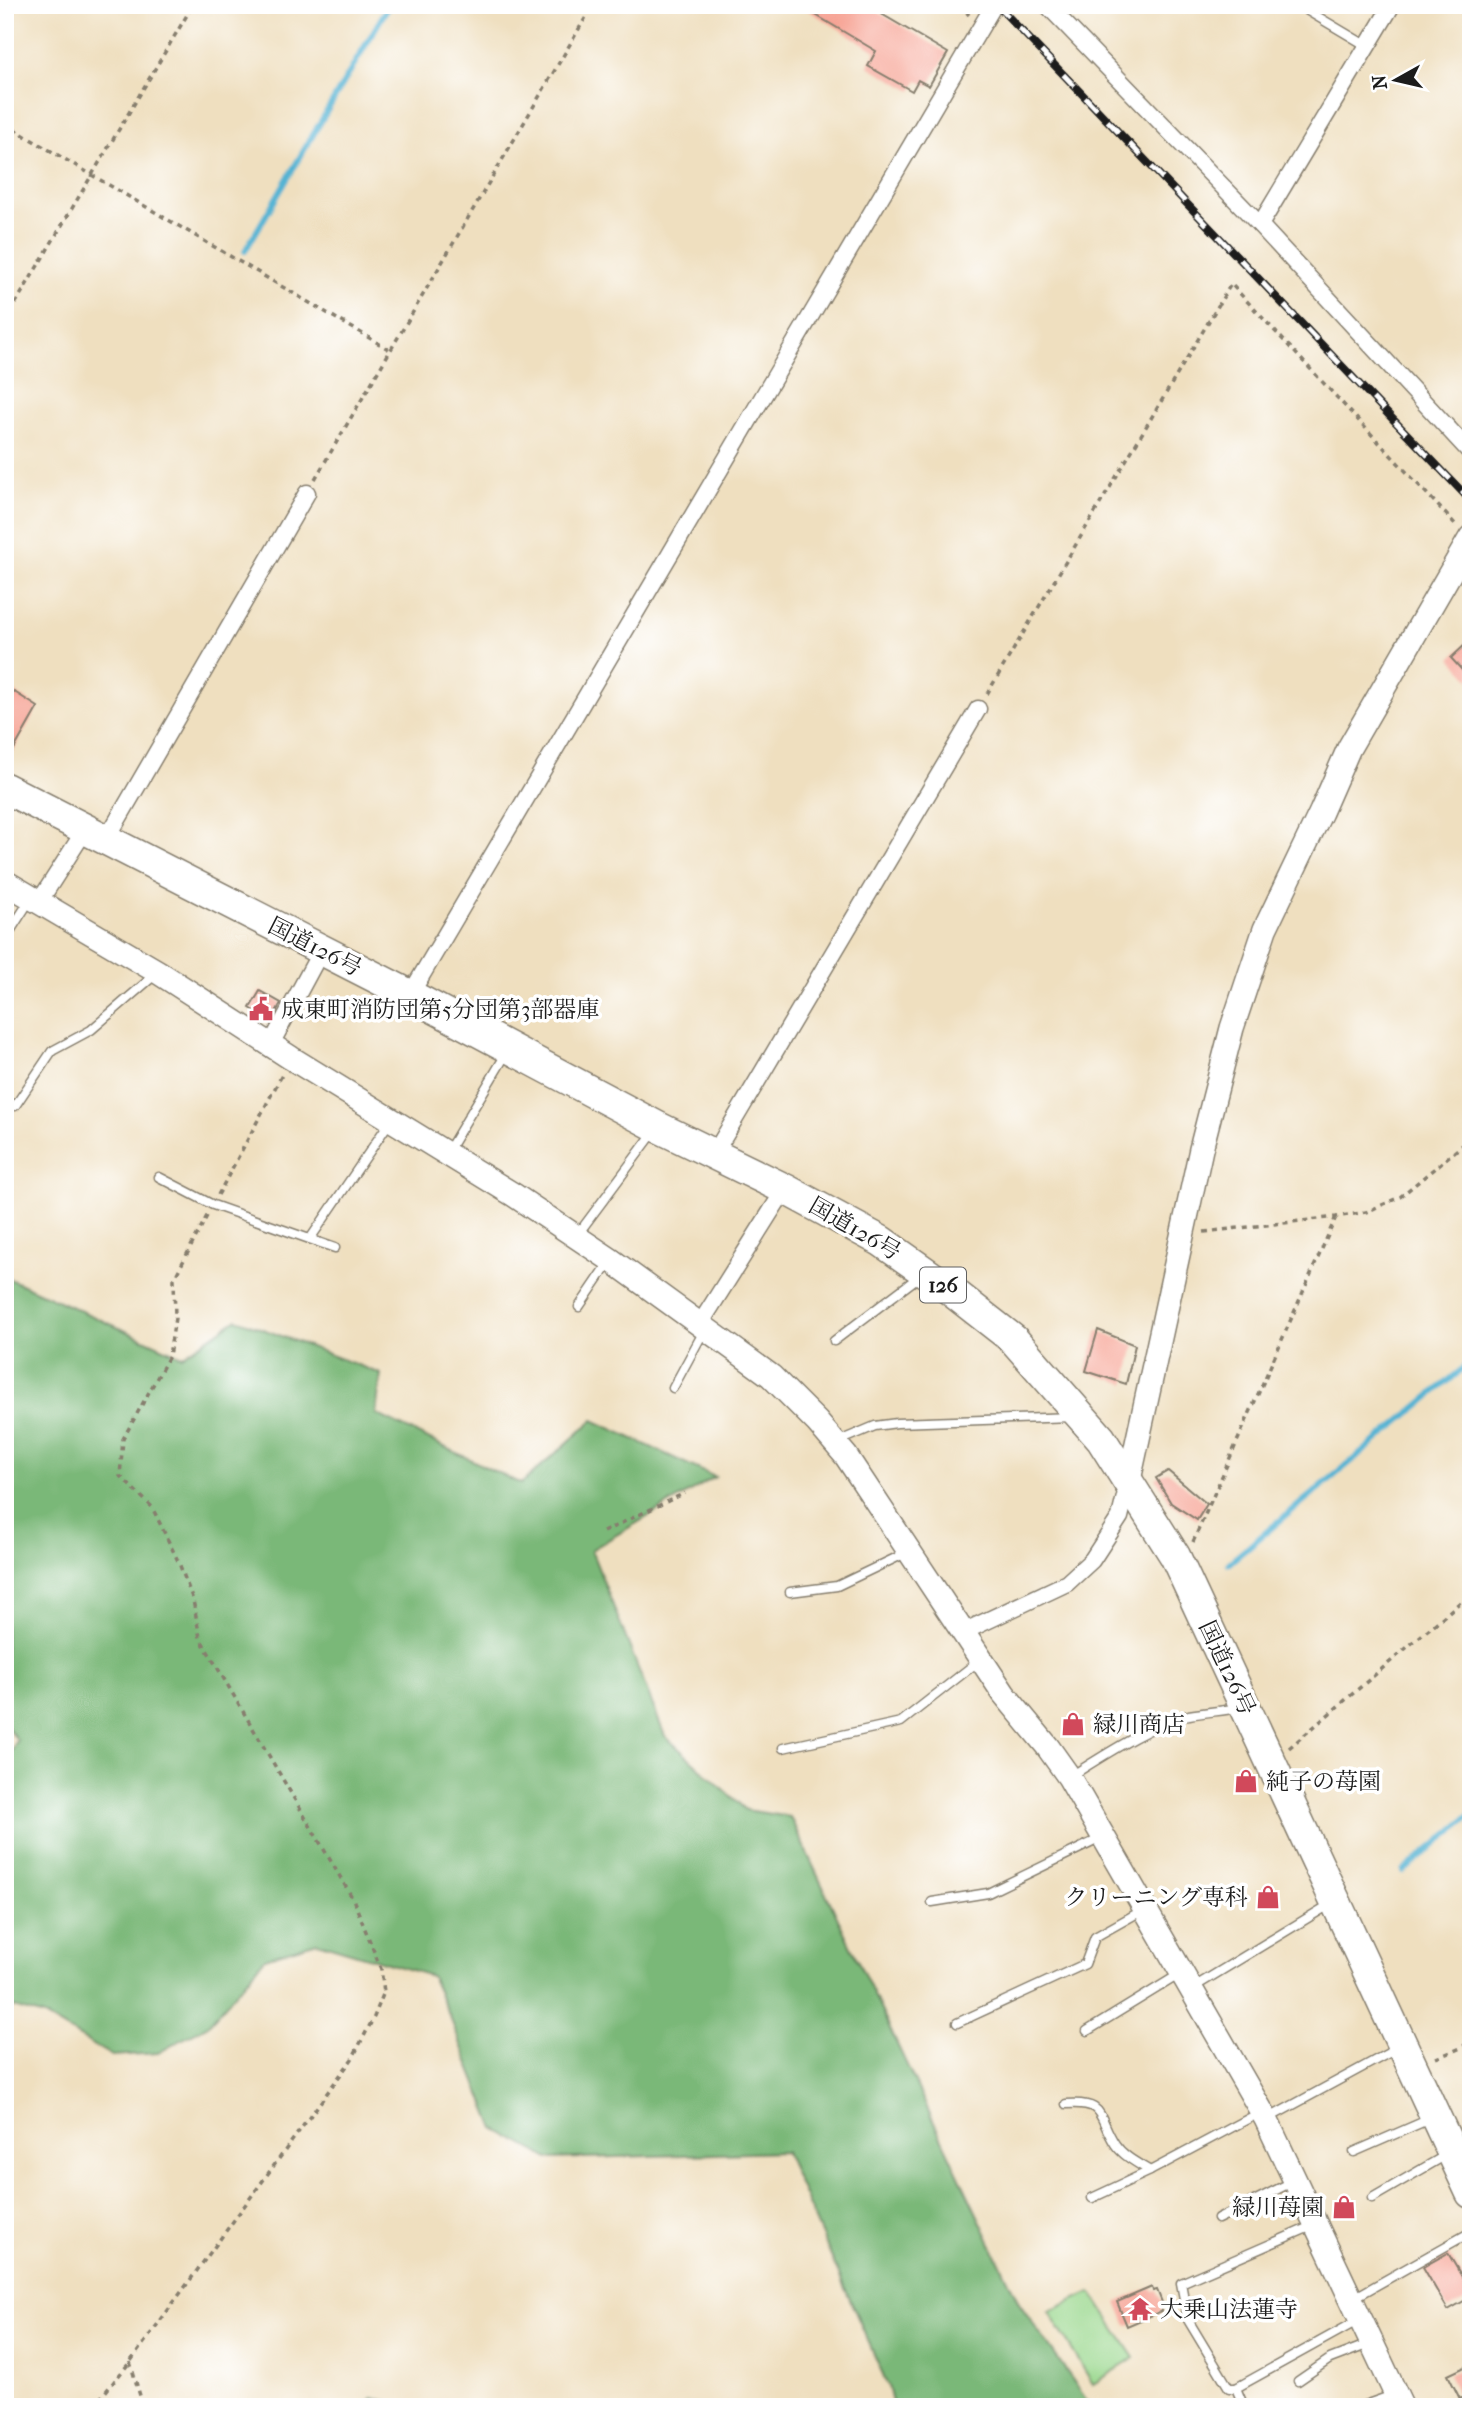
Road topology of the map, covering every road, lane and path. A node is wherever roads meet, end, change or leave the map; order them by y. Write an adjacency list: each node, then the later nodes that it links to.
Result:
1 (193, 5): 9 (path)
2 (593, 5): 12 (path)
3 (994, 5): 24 (street)
4 (1047, 5): 10 (street)
5 (1298, 5): 7 (lane)
6 (1392, 5): 7 (street)
7 (1367, 46): 10 (street)
8 (5, 124): 9 (path)
9 (92, 176): 11 (path); 12 (path)
10 (1260, 225): 13 (street)
11 (5, 321)
12 (390, 350): 14 (path)
13 (1471, 453)
14 (307, 493): 18 (street)
15 (1470, 538): 16 (path); 38 (street)
16 (978, 709): 33 (street)
17 (5, 789): 18 (highway, 国道126号 / 126)
18 (96, 835): 20 (street); 22 (highway, 国道126号 / 126)
19 (5, 882): 20 (street)
20 (36, 900): 21 (lane); 23 (street)
21 (5, 939)
22 (321, 951): 24 (highway, 国道126号 / 126); 25 (street)
23 (158, 972): 25 (street); 28 (lane)
24 (410, 996): 26 (highway, 国道126号 / 126)
25 (271, 1044): 27 (street)
26 (509, 1048): 30 (highway, 国道126号 / 126); 32 (lane)
27 (291, 1058): 29 (street); 36 (path)
28 (15, 1106)
29 (391, 1119): 32 (street); 40 (lane)
30 (659, 1127): 33 (highway, 国道126号 / 126); 39 (lane)
31 (1471, 1138): 37 (path)
32 (447, 1154): 39 (street)
33 (714, 1154): 35 (highway, 国道126号 / 126)
34 (159, 1177): 36 (lane)
35 (785, 1189): 43 (highway, 国道126号 / 126); 45 (street)
36 (213, 1205): 40 (lane); 87 (path)
37 (1336, 1217): 38 (path); 54 (path)
38 (1181, 1234): 50 (street)
39 (576, 1237): 42 (street)
40 (310, 1239): 41 (lane)
41 (335, 1248)
42 (611, 1260): 44 (lane); 45 (street)
43 (925, 1272): 46 (lane); 48 (highway, 国道126号 / 126)
44 (579, 1307)
45 (703, 1326): 47 (lane); 49 (street)
46 (834, 1341)
47 (673, 1388)
48 (1083, 1416): 49 (lane); 50 (highway, 国道126号 / 126)
49 (834, 1443): 53 (street)
50 (1129, 1480): 54 (highway, 国道126号 / 126); 57 (street)
51 (685, 1493): 52 (path)
52 (603, 1532)
53 (908, 1552): 55 (lane); 57 (street)
54 (1175, 1556): 59 (highway, 国道126号 / 126)
55 (790, 1592)
56 (1471, 1593): 61 (path)
57 (961, 1633): 58 (street)
58 (980, 1660): 60 (lane); 62 (street)
59 (1245, 1707): 61 (highway, 国道126号 / 126); 62 (lane)
60 (783, 1748)
61 (1271, 1763): 65 (highway, 国道126号 / 126)
62 (1069, 1777): 63 (street)
63 (1104, 1836): 64 (lane); 66 (street)
64 (932, 1902)
65 (1335, 1902): 67 (lane); 71 (highway, 国道126号 / 126)
66 (1145, 1909): 67 (street); 68 (lane)
67 (1187, 1981): 69 (lane); 73 (street)
68 (957, 2024)
69 (1087, 2031)
70 (1471, 2040): 71 (path)
71 (1407, 2057): 73 (lane); 74 (highway, 国道126号 / 126)
72 (1066, 2104): 77 (lane)
73 (1264, 2115): 77 (lane); 78 (street)
74 (1435, 2117): 75 (lane); 76 (highway, 国道126号 / 126)
75 (1354, 2152)
76 (1452, 2152): 79 (highway, 国道126号 / 126); 81 (lane)
77 (1150, 2171): 80 (lane)
78 (1296, 2180): 82 (lane); 83 (street)
79 (1471, 2193)
80 (1092, 2198)
81 (1372, 2199)
82 (1218, 2219)
83 (1315, 2225): 85 (street); 89 (lane)
84 (1471, 2232): 85 (lane)
85 (1357, 2309): 86 (street); 89 (lane)
86 (1373, 2343): 88 (lane); 90 (street)
87 (130, 2362): 92 (path); 93 (path)
88 (1298, 2381)
89 (1236, 2388): 94 (lane)
90 (1399, 2400): 95 (lane)
91 (1471, 2402): 96 (lane)
92 (93, 2407)
93 (149, 2407)
94 (1244, 2407)
95 (1359, 2407)
96 (1462, 2407)

